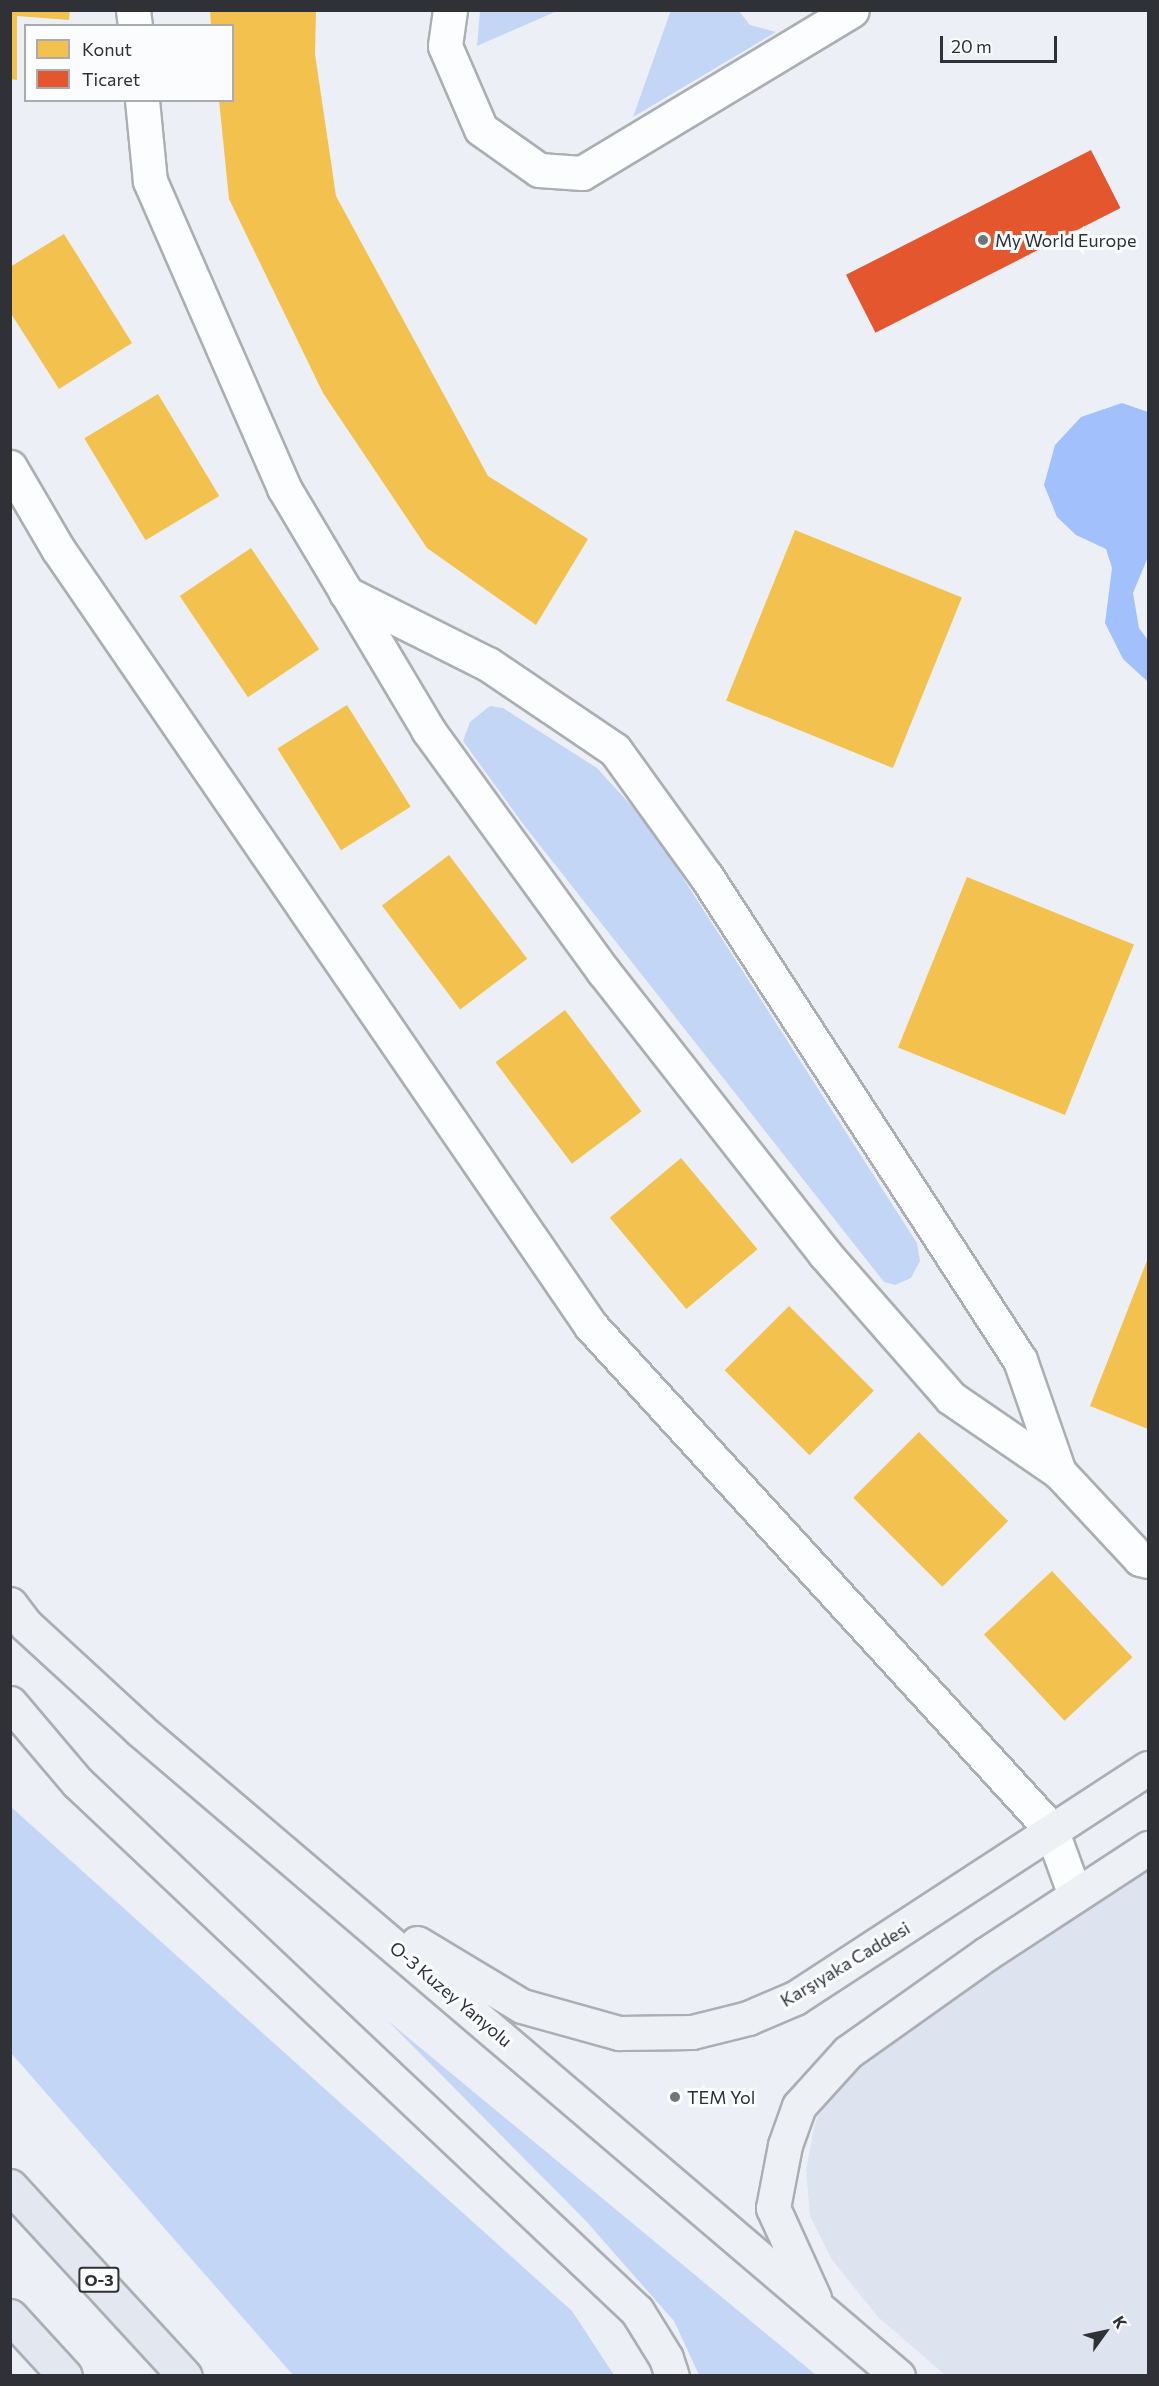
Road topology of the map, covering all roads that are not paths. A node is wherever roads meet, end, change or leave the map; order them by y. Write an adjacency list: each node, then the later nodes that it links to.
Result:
1 (450, 10): 2 (street)
2 (852, 10)
3 (142, 102): 5 (street)
4 (10, 467): 11 (street)
5 (346, 593): 6 (street); 6 (street)
6 (1059, 1472): 7 (street)
7 (1149, 1562)
8 (10, 1604): 13 (main road, O-3 Kuzey Yanyolu)
9 (10, 1703): 20 (main road)
10 (1149, 1768): 11 (main road, Karşıyaka Caddesi)
11 (1051, 1829): 13 (main road, Karşıyaka Caddesi); 14 (street)
12 (1149, 1848): 14 (main road)
13 (321, 1884): 16 (main road, O-3 Kuzey Yanyolu)
14 (1075, 1895): 16 (main road)
15 (10, 2186): 19 (highway, O-3)
16 (819, 2308): 21 (main road, O-3 Kuzey Yanyolu)
17 (10, 2316): 18 (highway)
18 (65, 2376)
19 (185, 2376)
20 (672, 2376)
21 (898, 2376)

